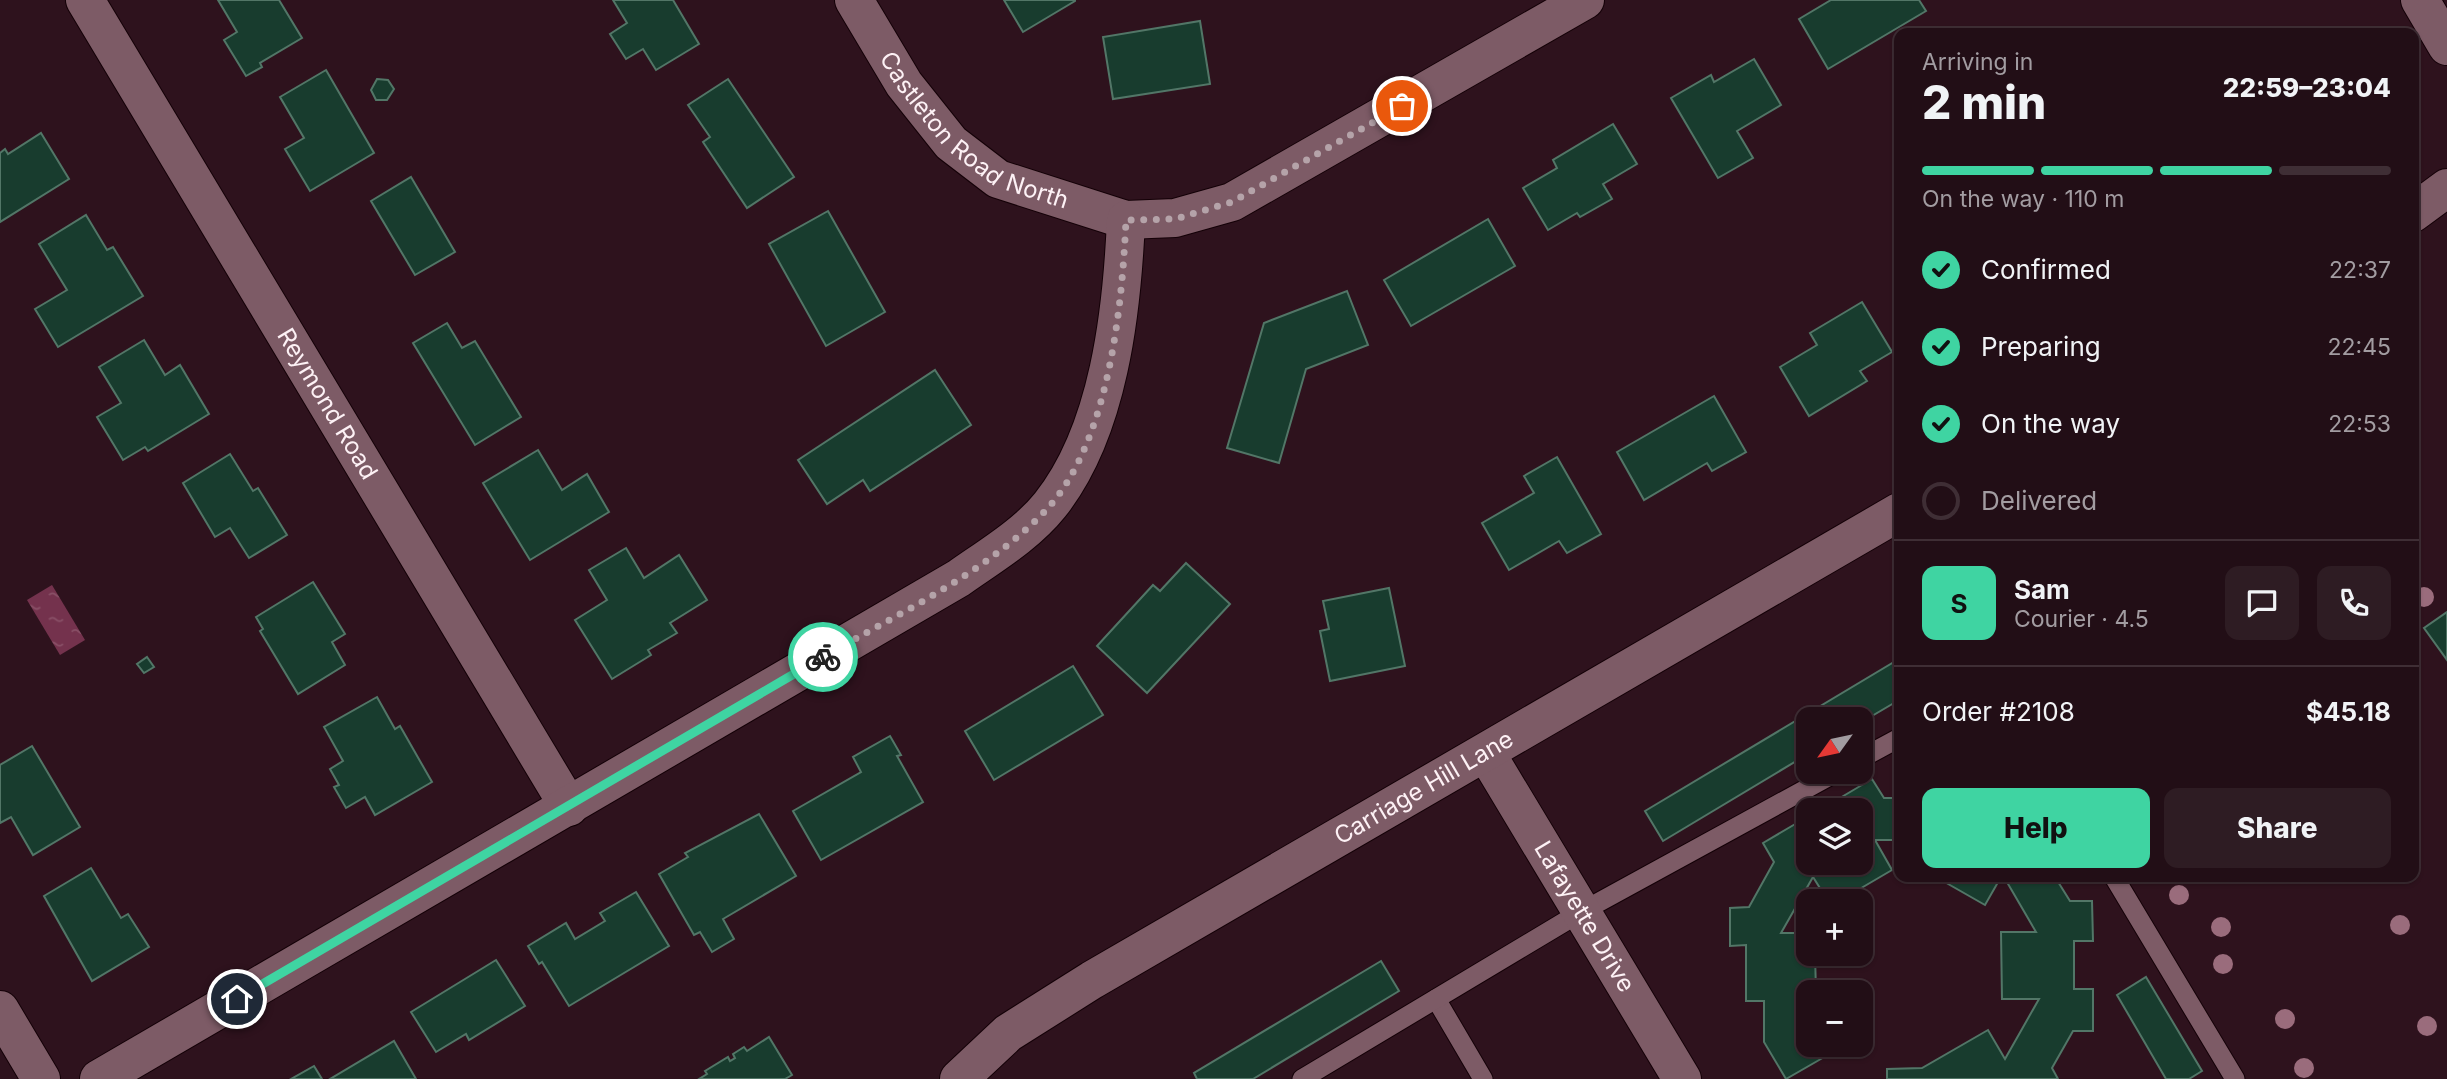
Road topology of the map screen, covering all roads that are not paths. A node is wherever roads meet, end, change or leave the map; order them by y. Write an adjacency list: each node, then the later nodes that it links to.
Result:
1 (85, 0): 14 (street, Reymond Road)
2 (854, 0): 8 (street, Castleton Road North)
3 (1585, 0): 8 (street, Castleton Road North)
4 (2420, 0): 5 (street)
5 (2447, 46)
6 (2447, 188): 7 (street)
7 (2419, 208)
8 (1126, 220): 14 (street)
9 (1894, 515): 12 (street, Carriage Hill Lane)
10 (1894, 741): 11 (lane)
11 (1873, 752)
12 (1486, 753): 16 (street, Lafayette Drive); 22 (street, Carriage Hill Lane)
13 (1815, 784): 16 (lane)
14 (569, 807): 21 (street)
15 (2117, 882): 25 (lane)
16 (1581, 912): 17 (lane); 19 (street, Lafayette Drive)
17 (1436, 999): 23 (lane); 24 (lane)
18 (0, 1010): 20 (street)
19 (1677, 1077)
20 (41, 1079)
21 (100, 1079)
22 (959, 1079)
23 (1302, 1079)
24 (1483, 1079)
25 (2235, 1079)

